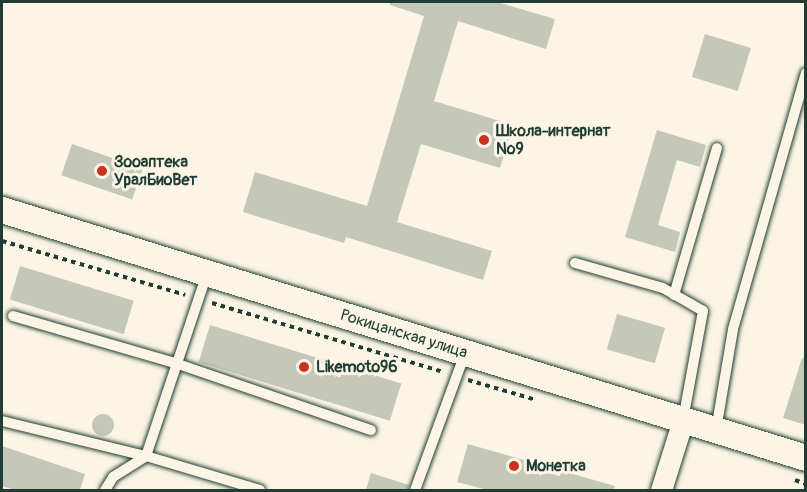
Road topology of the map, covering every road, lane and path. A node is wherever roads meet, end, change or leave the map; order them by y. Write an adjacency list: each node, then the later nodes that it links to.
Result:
1 (806, 73): 16 (lane)
2 (717, 148): 7 (lane)
3 (2, 210): 6 (street, Рокицанская улица)
4 (2, 241): 8 (path)
5 (575, 263): 7 (lane)
6 (207, 274): 8 (lane); 11 (street, Рокицанская улица)
7 (674, 295): 13 (lane)
8 (199, 299): 10 (lane); 11 (path)
9 (13, 316): 10 (lane)
10 (178, 364): 15 (lane); 17 (lane)
11 (461, 365): 12 (path); 13 (street, Рокицанская улица); 23 (lane)
12 (544, 403)
13 (683, 420): 16 (street, Рокицанская улица); 24 (street)
14 (2, 421): 17 (lane)
15 (371, 430)
16 (716, 430): 18 (street, Рокицанская улица)
17 (146, 456): 21 (lane); 22 (lane)
18 (806, 458)
19 (784, 477): 20 (path)
20 (806, 484)
21 (105, 490)
22 (260, 490)
23 (415, 490)
24 (661, 490)

